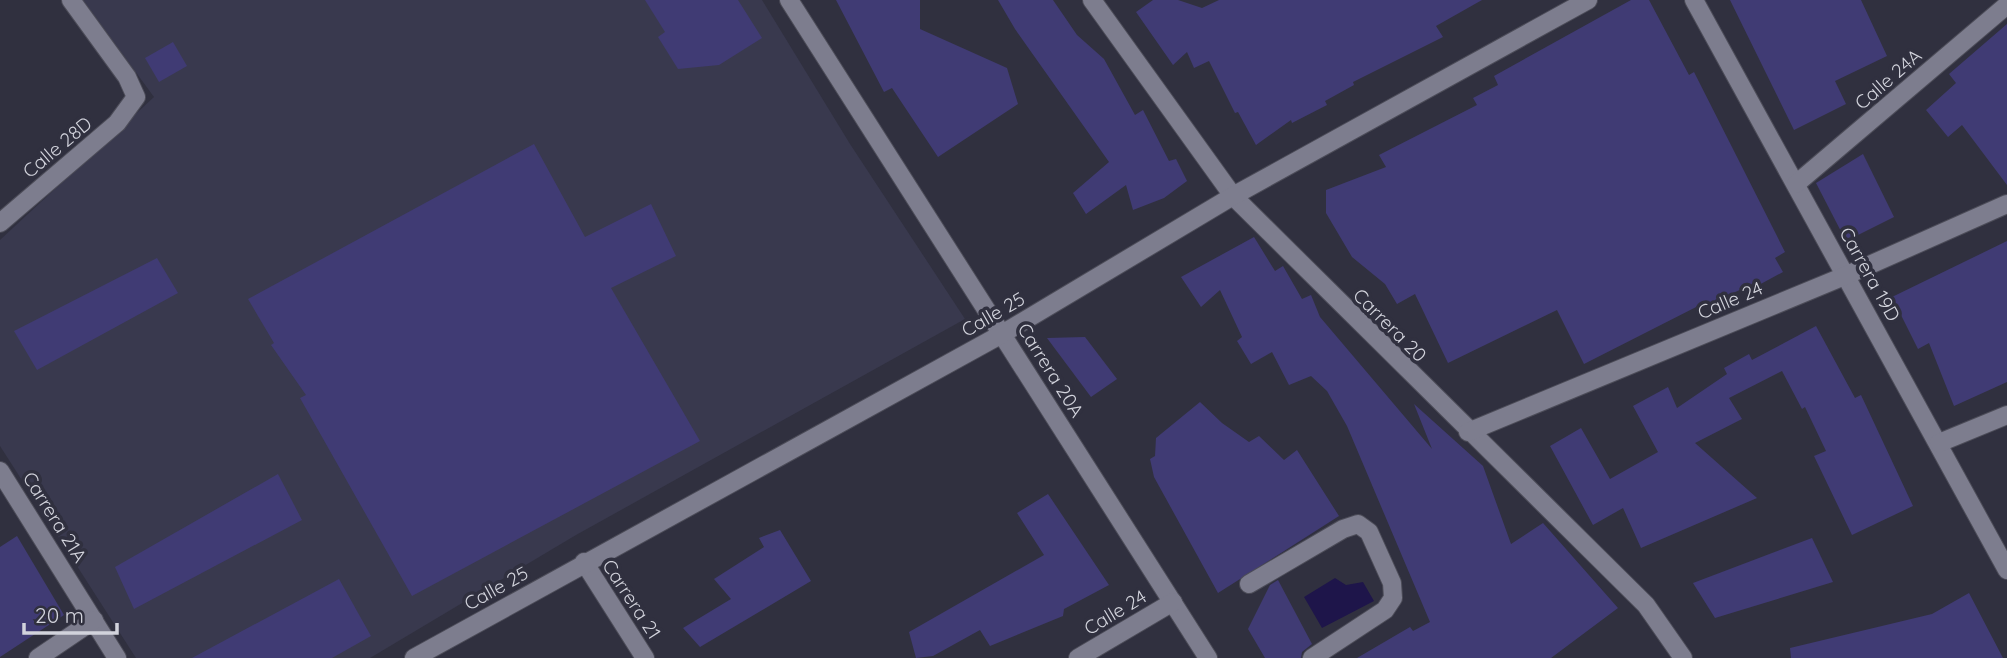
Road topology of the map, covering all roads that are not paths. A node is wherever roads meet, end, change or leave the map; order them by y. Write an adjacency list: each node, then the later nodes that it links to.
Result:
1 (71, 0): 10 (street, Calle 28D)
2 (789, 0): 12 (street, Carrera 20A)
3 (1092, 0): 8 (street, Carrera 20)
4 (1588, 0): 8 (street, Calle 25)
5 (1694, 0): 7 (street, Carrera 19D)
6 (2007, 5): 7 (street, Calle 24A)
7 (1796, 184): 11 (street, Carrera 19D)
8 (1233, 196): 12 (street, Calle 25); 14 (street, Carrera 20)
9 (2007, 204): 11 (street, Calle 24)
10 (0, 223)
11 (1847, 275): 14 (street, Calle 24); 15 (street, Carrera 19D)
12 (1002, 334): 18 (street, Calle 25); 21 (street, Carrera 20A)
13 (2007, 415): 15 (street)
14 (1468, 432): 30 (street, Carrera 20)
15 (1939, 443): 19 (street, Carrera 19D)
16 (0, 471): 17 (street, Carrera 21A)
17 (6, 492): 22 (street, Carrera 21A)
18 (584, 562): 25 (street, Calle 25); 26 (street, Carrera 21)
19 (2007, 570)
20 (1250, 584): 29 (street)
21 (1173, 602): 27 (street, Calle 24); 28 (street, Carrera 20A)
22 (94, 620): 23 (street); 24 (street, Carrera 21A)
23 (38, 658)
24 (117, 658)
25 (414, 658)
26 (645, 658)
27 (1079, 658)
28 (1208, 658)
29 (1312, 658)
30 (1683, 658)

